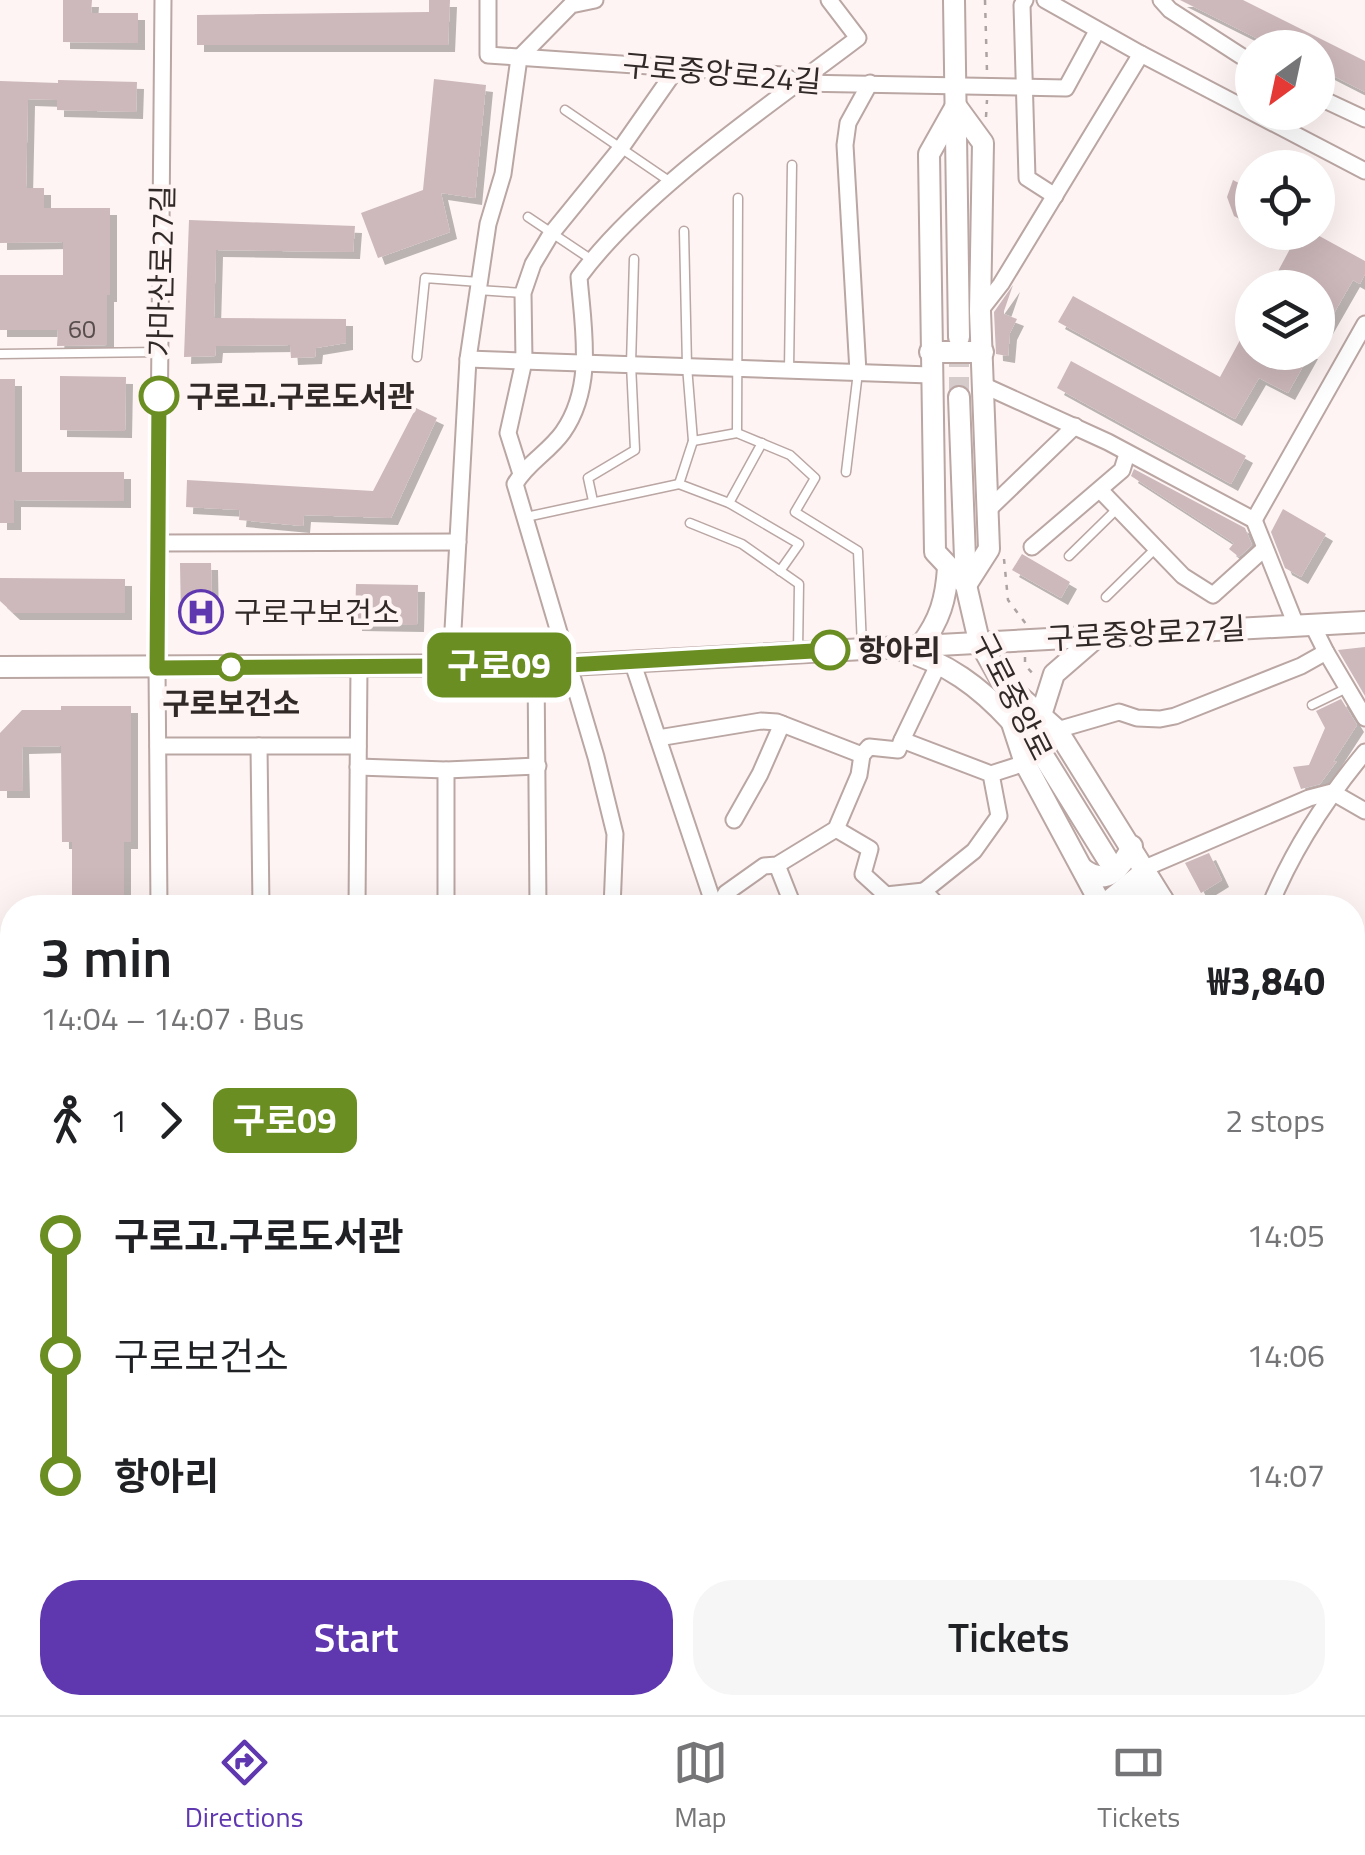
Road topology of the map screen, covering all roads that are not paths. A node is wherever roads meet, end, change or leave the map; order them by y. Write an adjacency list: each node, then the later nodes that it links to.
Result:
1 (163, 0): 38 (street, 가마산로27길)
2 (488, 0): 12 (street, 구로중앙로24길)
3 (595, 0): 12 (street)
4 (954, 0): 16 (street)
5 (1025, 0): 17 (street)
6 (1045, 0): 9 (street)
7 (1161, 0): 10 (street)
8 (835, 2): 14 (street)
9 (1097, 31): 11 (street); 17 (street)
10 (1235, 52)
11 (1141, 54): 24 (street); 26 (street)
12 (519, 58): 13 (street, 구로중앙로24길); 33 (street)
13 (676, 68): 14 (street, 구로중앙로24길); 22 (street)
14 (799, 83): 15 (street, 구로중앙로24길); 25 (street)
15 (870, 83): 16 (street, 구로중앙로24길); 50 (street)
16 (956, 84): 17 (street); 19 (street)
17 (1024, 86): 26 (street)
18 (1335, 105): 21 (street)
19 (956, 106): 35 (street); 37 (street); 39 (street)
20 (565, 110): 22 (lane)
21 (1365, 119)
22 (621, 148): 25 (lane); 30 (street)
23 (792, 165): 49 (lane)
24 (1365, 171)
25 (672, 184): 32 (street)
26 (1055, 196): 35 (street)
27 (738, 198): 48 (lane)
28 (528, 216): 30 (lane)
29 (684, 231): 47 (lane)
30 (551, 234): 32 (lane); 34 (street)
31 (634, 259): 46 (lane)
32 (592, 260): 45 (street)
33 (479, 286): 34 (lane); 42 (lane); 43 (street)
34 (523, 293): 44 (street)
35 (980, 310): 40 (street)
36 (1365, 324): 68 (street)
37 (959, 337)
38 (160, 352): 41 (lane); 71 (street, 가마산로27길)
39 (930, 352): 40 (street); 51 (street)
40 (982, 352): 52 (street)
41 (0, 354)
42 (417, 357)
43 (468, 358): 44 (street); 70 (street)
44 (524, 360): 45 (street); 60 (street)
45 (586, 363): 46 (street); 60 (street)
46 (632, 364): 47 (street); 63 (lane)
47 (687, 366): 48 (street); 56 (lane)
48 (739, 368): 49 (street); 55 (lane)
49 (789, 370): 50 (street)
50 (858, 372): 51 (street); 59 (lane)
51 (931, 381): 52 (street); 76 (street)
52 (985, 386): 54 (street); 66 (street)
53 (959, 397): 78 (street, 구로중앙로)
54 (1075, 426): 58 (street); 66 (street)
55 (738, 433): 56 (lane); 57 (lane)
56 (693, 441): 61 (lane)
57 (762, 443): 64 (lane); 86 (lane)
58 (1128, 454): 62 (street); 68 (street)
59 (846, 472)
60 (521, 474): 67 (street)
61 (679, 484): 63 (lane); 64 (lane)
62 (1100, 490): 65 (street); 72 (street)
63 (593, 501): 67 (lane)
64 (728, 503): 77 (lane)
65 (1118, 508): 73 (street); 75 (lane)
66 (989, 509): 78 (street)
67 (526, 517): 92 (street)
68 (1254, 520): 74 (street)
69 (690, 524): 77 (lane)
70 (458, 542): 71 (street); 94 (street)
71 (158, 543): 96 (street, 가마산로27길)
72 (1032, 547)
73 (1156, 548): 74 (street); 79 (lane)
74 (1264, 549): 81 (street)
75 (1069, 556)
76 (948, 568): 78 (street); 84 (street)
77 (780, 571): 87 (lane)
78 (966, 585): 83 (street, 구로중앙로)
79 (1106, 597)
80 (1365, 622): 81 (street, 구로중앙로27길)
81 (1304, 625): 82 (street, 구로중앙로27길); 88 (street)
82 (1099, 635): 83 (street, 구로중앙로27길); 100 (street)
83 (980, 641): 84 (street, 구로중앙로27길); 97 (street, 구로중앙로)
84 (921, 645): 85 (street, 구로중앙로27길)
85 (890, 647): 86 (street, 구로중앙로27길); 90 (street)
86 (862, 648): 87 (street, 구로중앙로27길)
87 (798, 652): 89 (street, 구로중앙로27길)
88 (1326, 652): 98 (street); 104 (street, 구로중앙로27길)
89 (632, 661): 92 (street, 구로중앙로27길); 105 (street)
90 (939, 663): 102 (street); 106 (street)
91 (536, 665): 92 (street, 구로중앙로27길); 94 (street, 구로중앙로27길); 113 (street)
92 (569, 665): 132 (street)
93 (360, 666): 94 (street, 구로중앙로27길); 96 (street, 구로중앙로27길); 109 (street)
94 (451, 666)
95 (0, 667): 96 (street, 구로중앙로27길)
96 (157, 668): 107 (street, 가마산로27길)
97 (999, 678): 100 (street); 102 (street); 122 (street, 구로중앙로)
98 (1345, 688): 99 (lane); 101 (street)
99 (1312, 706)
100 (1040, 715): 104 (street)
101 (1365, 718)
102 (1011, 720): 112 (street)
103 (782, 724): 105 (street); 111 (street); 119 (street)
104 (1057, 730): 121 (street)
105 (658, 738): 133 (street)
106 (902, 740): 111 (street); 116 (street)
107 (158, 746): 108 (street); 127 (street, 가마산로27길)
108 (260, 746): 109 (street); 128 (street)
109 (358, 746): 114 (street)
110 (1365, 752): 117 (street)
111 (862, 755): 120 (street)
112 (1025, 763): 116 (street); 125 (street)
113 (538, 766): 115 (street); 131 (street)
114 (358, 767): 115 (street); 129 (street)
115 (446, 770): 130 (street)
116 (991, 774): 126 (street)
117 (1332, 792): 118 (street); 124 (street); 144 (street)
118 (1365, 811)
119 (734, 820)
120 (836, 830): 123 (street); 136 (street)
121 (1132, 846): 124 (street); 125 (street)
122 (1108, 860)
123 (778, 865): 134 (street); 135 (street)
124 (1145, 868): 140 (street); 143 (street)
125 (1083, 869): 139 (street)
126 (924, 890): 137 (street); 138 (street)
127 (159, 895)
128 (261, 895)
129 (356, 895)
130 (446, 895)
131 (538, 895)
132 (613, 895)
133 (712, 895)
134 (725, 895)
135 (789, 895)
136 (880, 895)
137 (908, 895)
138 (928, 895)
139 (1098, 895)
140 (1116, 895)
141 (1129, 895): 142 (street)
142 (1152, 895)
143 (1161, 895)
144 (1274, 895)

